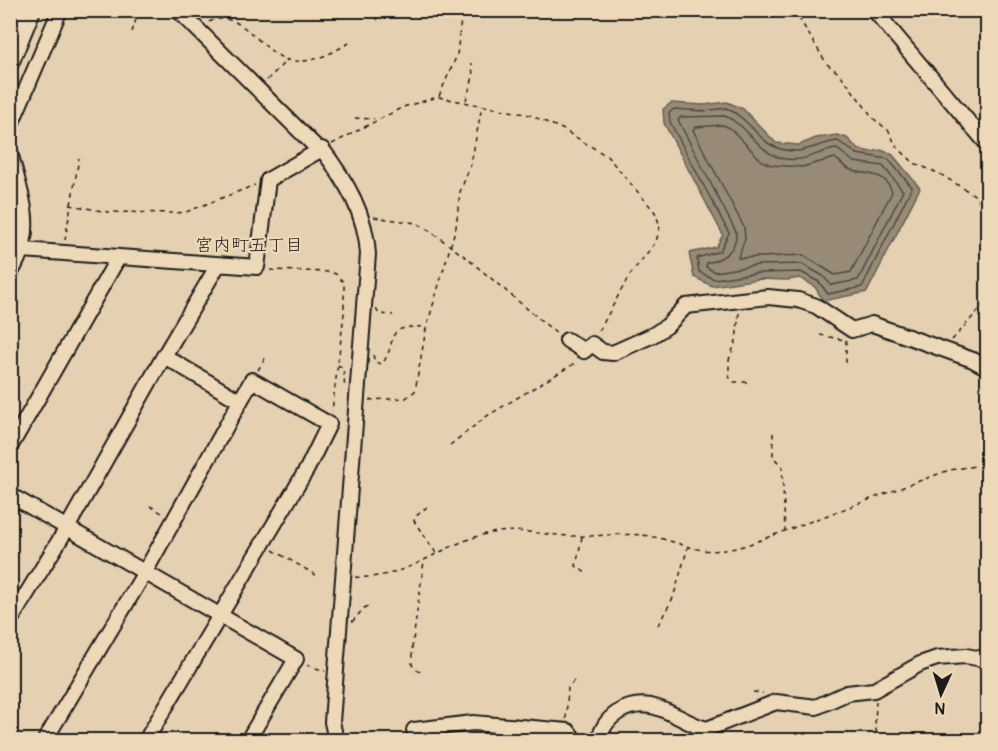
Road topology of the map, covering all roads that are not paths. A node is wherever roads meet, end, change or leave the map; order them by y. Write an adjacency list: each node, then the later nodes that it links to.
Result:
1 (15, 10): 6 (highway)
2 (32, 10): 7 (highway)
3 (60, 10): 8 (street)
4 (178, 10): 10 (street)
5 (874, 10): 9 (street)
6 (10, 20)
7 (10, 61)
8 (10, 126)
9 (987, 145)
10 (321, 150): 14 (street); 32 (street)
11 (10, 151): 12 (street)
12 (23, 250): 13 (street); 15 (street)
13 (118, 258): 14 (street); 20 (street)
14 (218, 265): 17 (street)
15 (10, 274)
16 (567, 340): 18 (street)
17 (164, 356): 19 (street); 22 (street)
18 (987, 368)
19 (240, 401): 23 (street); 24 (street)
20 (10, 447)
21 (10, 495): 22 (street)
22 (67, 528): 23 (street); 25 (street)
23 (145, 572): 24 (street); 29 (street)
24 (219, 617): 30 (street); 31 (street)
25 (10, 621)
26 (987, 660): 33 (street)
27 (414, 730): 28 (street)
28 (572, 736)
29 (45, 741)
30 (146, 741)
31 (248, 741)
32 (336, 741)
33 (599, 741)

